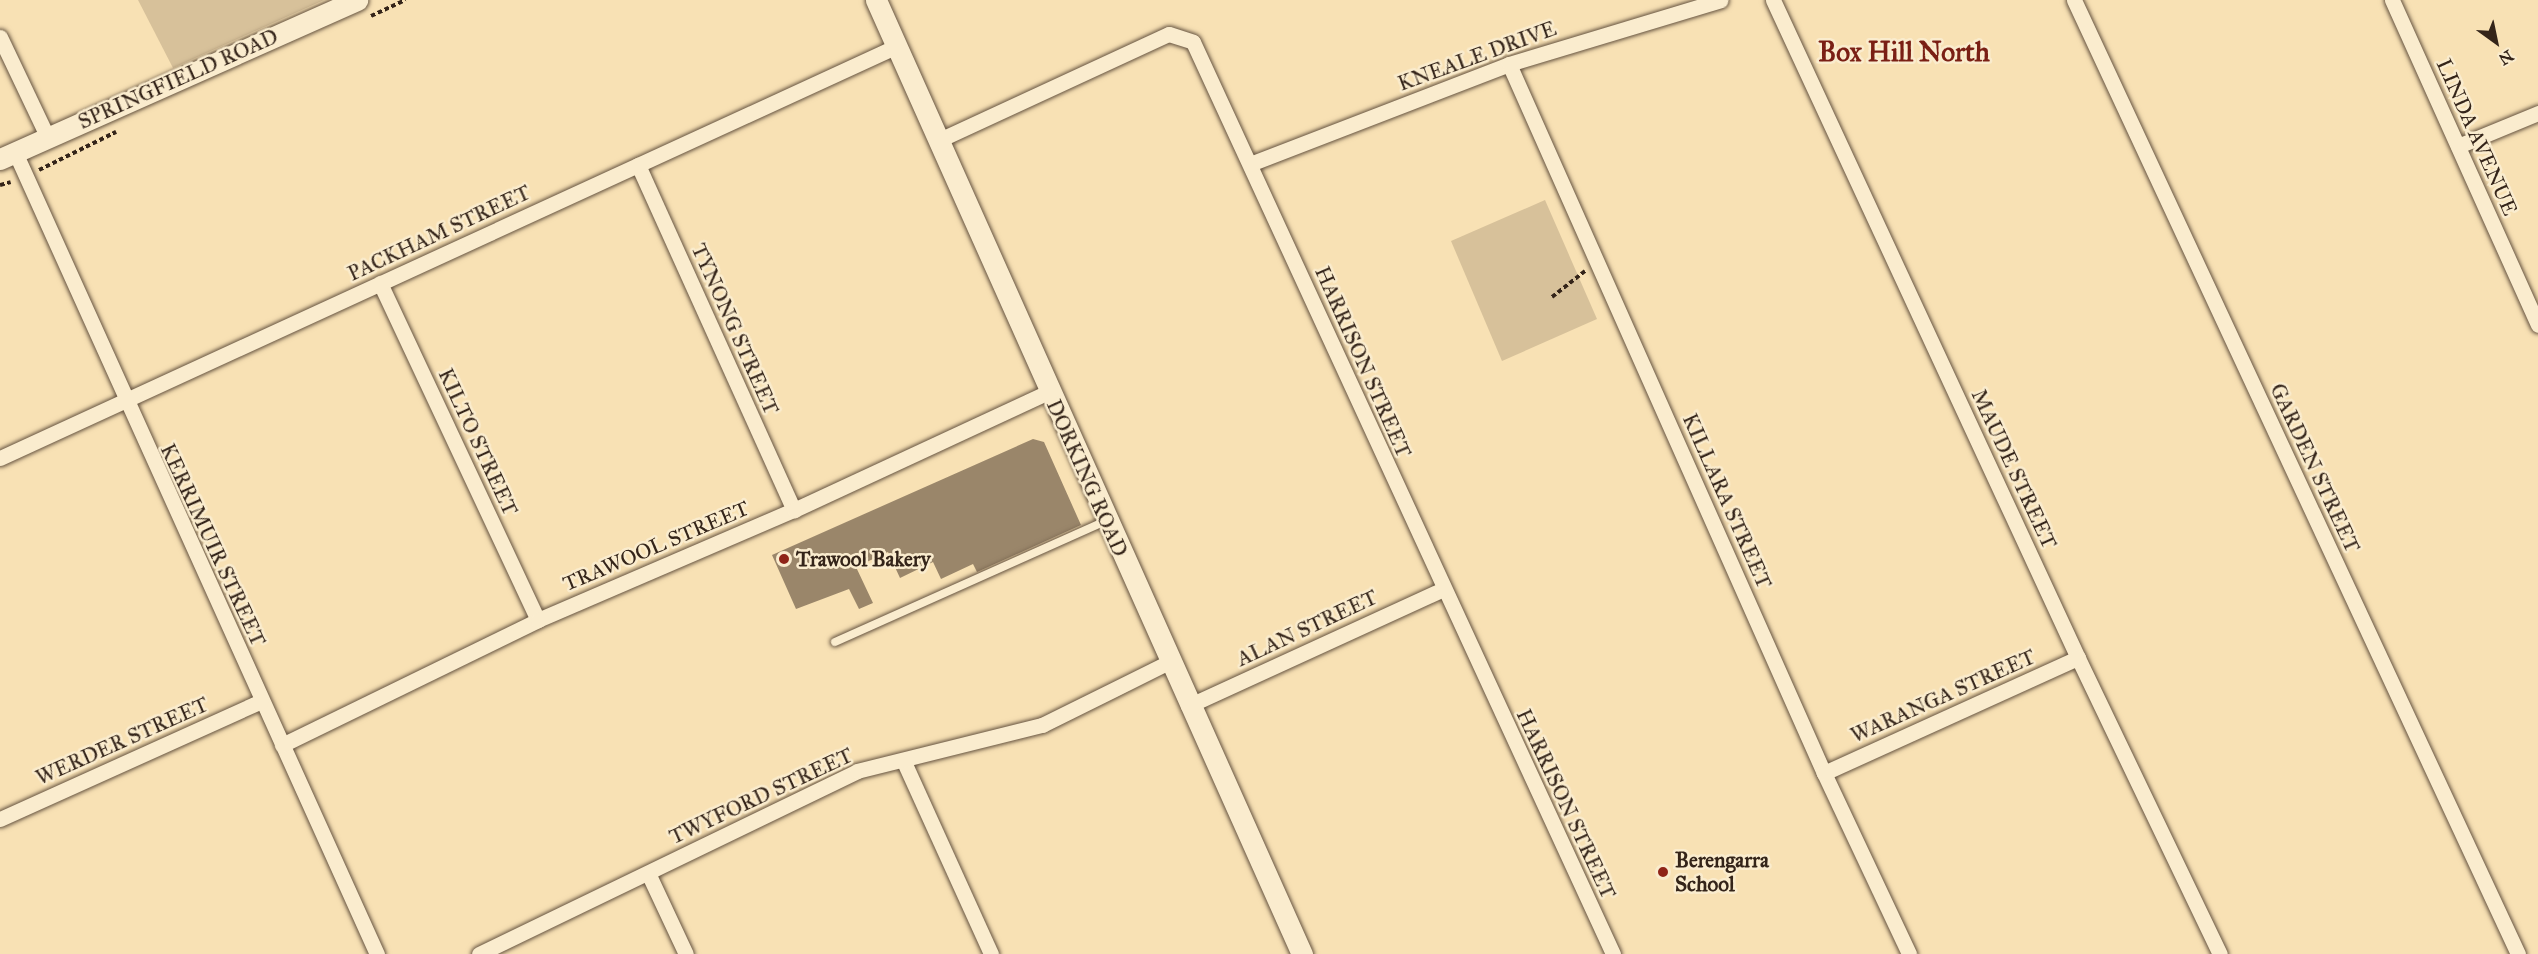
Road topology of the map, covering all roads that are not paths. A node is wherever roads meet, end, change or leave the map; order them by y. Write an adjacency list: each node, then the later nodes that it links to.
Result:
1 (357, 0): 11 (street, SPRINGFIELD ROAD)
2 (876, 0): 8 (street, DORKING ROAD)
3 (1721, 0): 9 (street, KNEALE DRIVE)
4 (1773, 0): 27 (street, MAUDE STREET)
5 (2074, 0): 44 (street, GARDEN STREET)
6 (2392, 0): 13 (street, LINDA AVENUE)
7 (0, 38): 11 (street)
8 (896, 47): 12 (street, DORKING ROAD); 16 (street, PACKHAM STREET)
9 (1509, 64): 15 (street, KNEALE DRIVE); 33 (street, KILLARA STREET)
10 (2538, 112): 13 (street)
11 (47, 136): 14 (street, SPRINGFIELD ROAD)
12 (937, 141): 15 (street, HARRISON STREET); 19 (street, DORKING ROAD)
13 (2458, 146): 18 (street, LINDA AVENUE)
14 (7, 155): 20 (street, KERRIMUIR STREET)
15 (1250, 164): 24 (street, HARRISON STREET)
16 (638, 165): 17 (street, PACKHAM STREET); 22 (street, TYNONG STREET)
17 (380, 283): 20 (street, PACKHAM STREET); 25 (street, KILTO STREET)
18 (2538, 325)
19 (1050, 391): 22 (street, TRAWOOL STREET); 23 (street, DORKING ROAD)
20 (124, 400): 21 (street, PACKHAM STREET); 29 (street, KERRIMUIR STREET)
21 (0, 458)
22 (794, 510): 25 (street, TRAWOOL STREET)
23 (1106, 521): 26 (lane); 28 (street, DORKING ROAD)
24 (1443, 589): 30 (street, ALAN STREET); 41 (street, HARRISON STREET)
25 (538, 620): 31 (street, TRAWOOL STREET)
26 (835, 642)
27 (2078, 658): 33 (street, WARANGA STREET); 43 (street, MAUDE STREET)
28 (1168, 662): 30 (street, DORKING ROAD); 32 (street, TWYFORD STREET)
29 (261, 701): 31 (street, KERRIMUIR STREET); 34 (street, WERDER STREET)
30 (1188, 706): 40 (street, DORKING ROAD)
31 (282, 745): 36 (street, KERRIMUIR STREET)
32 (904, 762): 35 (street, TWYFORD STREET); 39 (street)
33 (1824, 772): 42 (street, KILLARA STREET)
34 (0, 819)
35 (648, 873): 37 (street, TWYFORD STREET); 38 (street)
36 (377, 954)
37 (479, 954)
38 (686, 954)
39 (991, 954)
40 (1302, 954)
41 (1613, 954)
42 (1909, 954)
43 (2220, 954)
44 (2518, 954)

